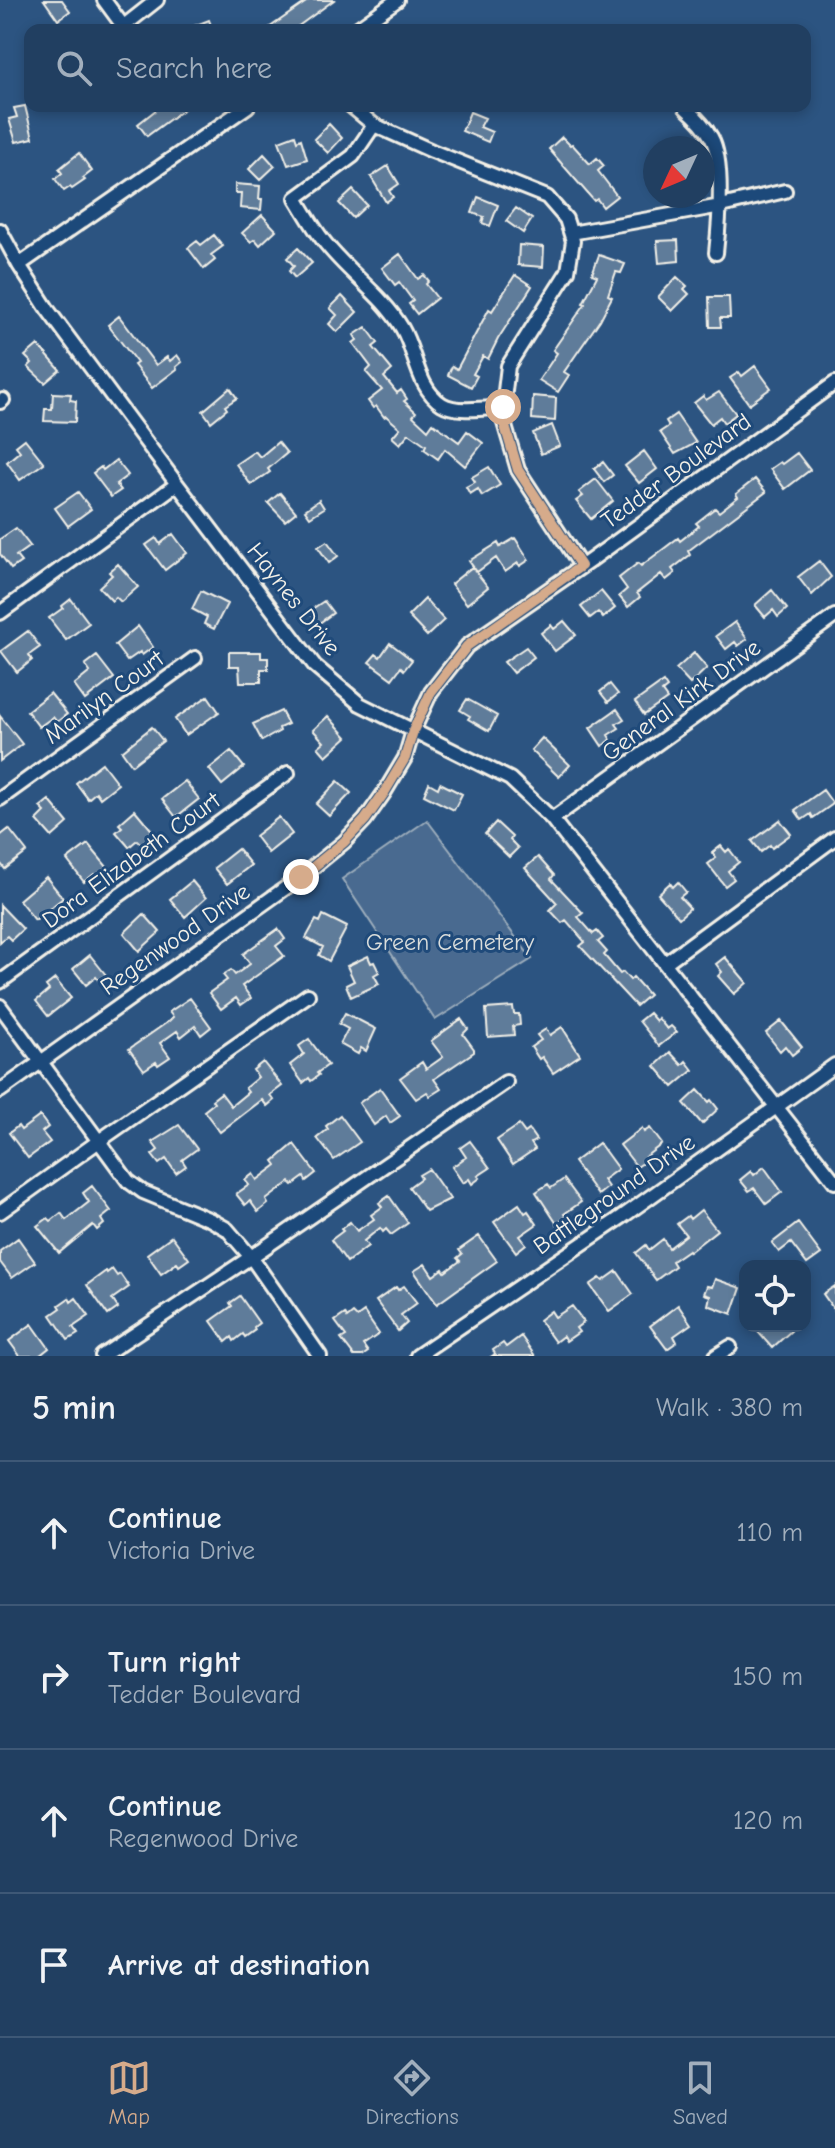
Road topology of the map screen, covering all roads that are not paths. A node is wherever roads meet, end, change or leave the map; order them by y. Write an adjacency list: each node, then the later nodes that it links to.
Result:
1 (104, 0): 4 (street)
2 (157, 0): 5 (street)
3 (397, 0): 6 (street)
4 (122, 24)
5 (130, 24)
6 (363, 24)
7 (239, 112): 16 (street)
8 (358, 112): 10 (street)
9 (690, 112): 12 (street)
10 (374, 125): 14 (street); 18 (street)
11 (785, 191): 12 (street)
12 (721, 206): 14 (street); 15 (street)
13 (0, 230): 16 (street, Haynes Drive)
14 (571, 233): 18 (street)
15 (716, 253)
16 (19, 265): 19 (street, Haynes Drive)
17 (835, 383): 20 (street, Tedder Boulevard)
18 (503, 407): 20 (street)
19 (177, 484): 21 (street); 24 (street, Haynes Drive)
20 (581, 566): 24 (street, Tedder Boulevard)
21 (0, 613)
22 (835, 616): 27 (street, General Kirk Drive)
23 (195, 658): 26 (street, Marilyn Court)
24 (413, 731): 27 (street, Haynes Drive); 33 (street, Regenwood Drive)
25 (288, 773): 30 (street, Dora Elizabeth Court)
26 (0, 799)
27 (552, 819): 29 (street, Haynes Drive)
28 (835, 838): 29 (street)
29 (665, 963): 37 (street, Haynes Drive)
30 (0, 982)
31 (308, 995): 38 (street)
32 (0, 1006): 33 (street)
33 (40, 1062): 36 (street, Regenwood Drive); 38 (street)
34 (835, 1065): 37 (street, Battleground Drive)
35 (506, 1082): 41 (street)
36 (0, 1091)
37 (776, 1107): 39 (street, Haynes Drive); 45 (street, Battleground Drive)
38 (99, 1141): 40 (street); 41 (street)
39 (835, 1182)
40 (0, 1212)
41 (251, 1257): 43 (street); 44 (street)
42 (730, 1347): 46 (street)
43 (102, 1356)
44 (320, 1356)
45 (417, 1356)
46 (716, 1356)

